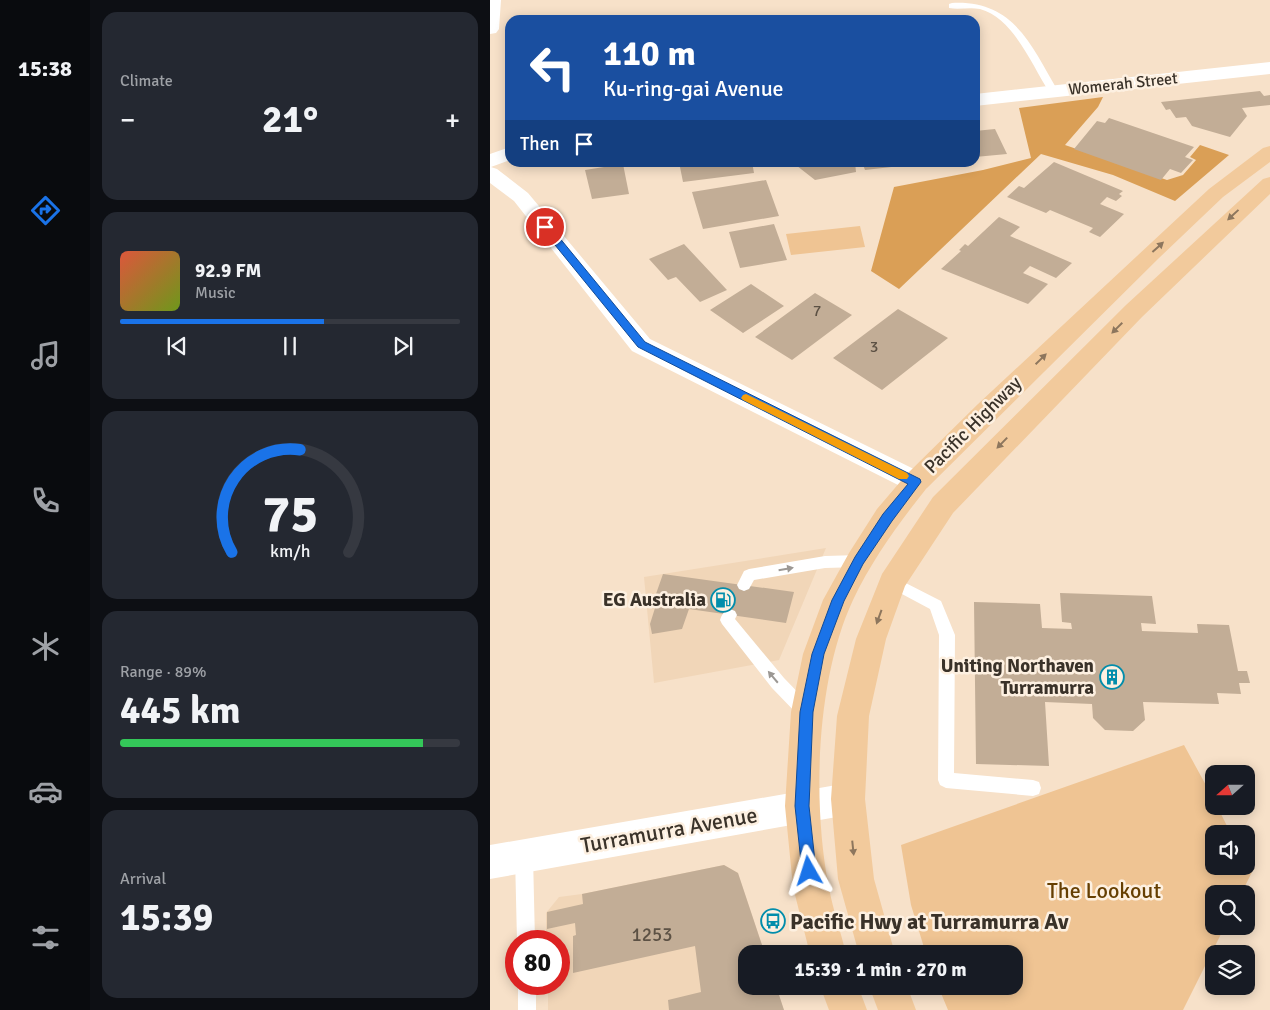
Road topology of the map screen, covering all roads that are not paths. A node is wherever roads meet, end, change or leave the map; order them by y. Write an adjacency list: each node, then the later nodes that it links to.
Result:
1 (492, 0): 3 (street)
2 (952, 6): 5 (lane)
3 (490, 29)
4 (1270, 68): 5 (street, Womerah Street)
5 (1053, 91): 6 (street, Womerah Street)
6 (980, 99)
7 (1270, 152): 12 (highway, Pacific Highway, one-way to 7)
8 (505, 155): 9 (street)
9 (490, 161)
10 (490, 173): 12 (street)
11 (1270, 183): 14 (highway, Pacific Highway, one-way to 14)
12 (916, 482): 13 (highway, Pacific Highway)
13 (859, 561): 15 (lane, one-way to 13); 17 (highway, Pacific Highway)
14 (892, 582): 18 (lane); 19 (highway, Pacific Highway, one-way to 19)
15 (744, 585)
16 (730, 615): 17 (lane, one-way to 16)
17 (807, 712): 20 (highway, Pacific Highway)
18 (1033, 788)
19 (848, 799): 20 (street, Turramurra Avenue); 25 (highway, Pacific Highway, one-way to 25)
20 (802, 806): 21 (street, Turramurra Avenue); 24 (highway, Pacific Highway)
21 (524, 856): 22 (street, Turramurra Avenue); 23 (lane)
22 (490, 862)
23 (526, 930)
24 (826, 945)
25 (874, 945)
26 (527, 995): 29 (lane)
27 (842, 995): 30 (highway)
28 (891, 995): 31 (highway)
29 (527, 1010)
30 (848, 1010)
31 (897, 1010)

